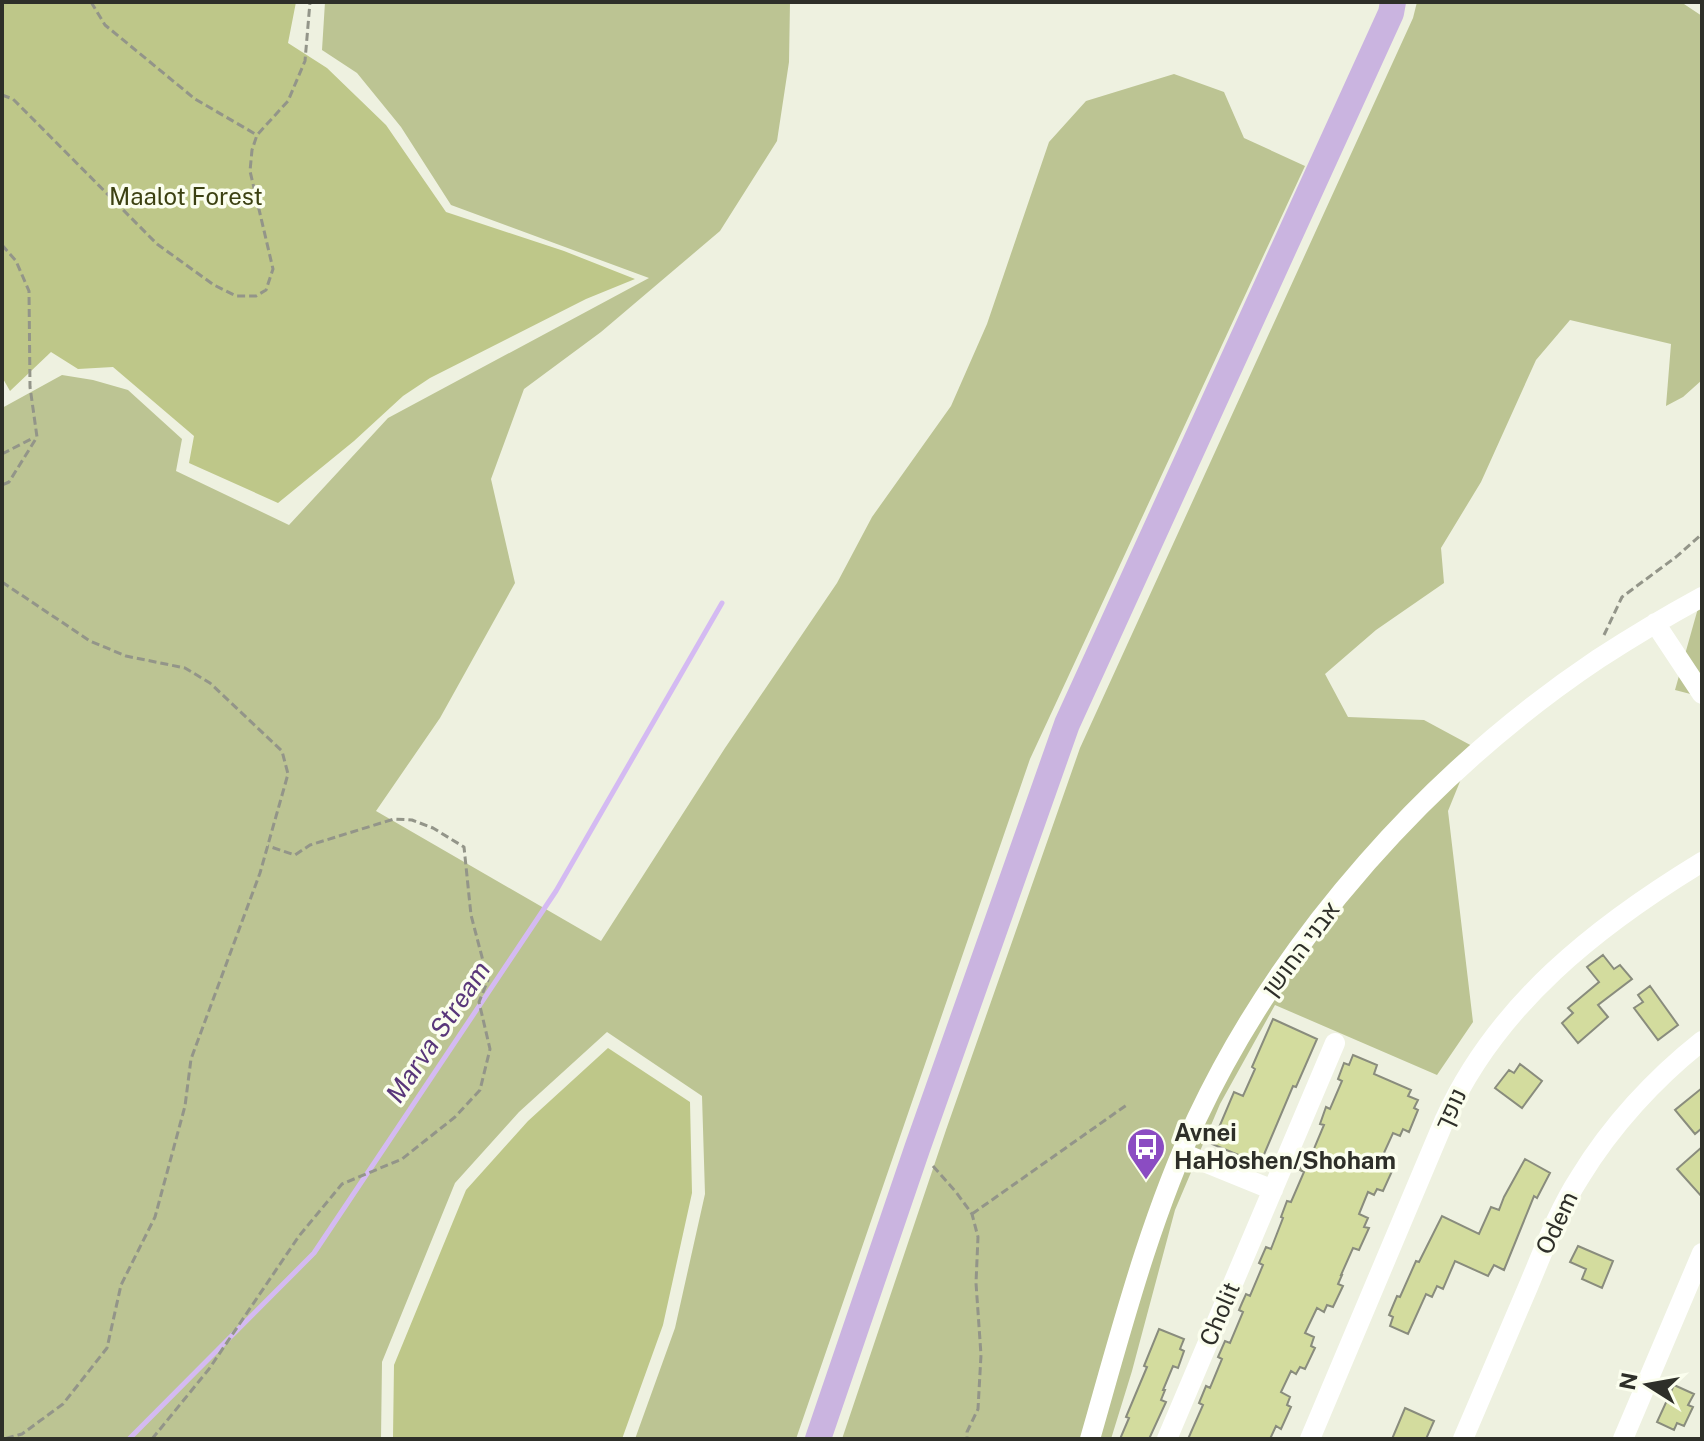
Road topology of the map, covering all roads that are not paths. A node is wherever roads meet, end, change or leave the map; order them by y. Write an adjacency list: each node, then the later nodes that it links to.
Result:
1 (1393, 2): 11 (main road)
2 (1702, 597): 3 (street, אבני החושן)
3 (1655, 623): 4 (street); 8 (street, אבני החושן)
4 (1702, 694)
5 (1702, 862): 14 (street, נופך)
6 (1702, 1041): 15 (street, Odem)
7 (1335, 1043): 9 (street, Cholit)
8 (1182, 1153): 9 (street); 12 (street, אבני החושן)
9 (1273, 1190): 13 (street, Cholit)
10 (1700, 1265): 16 (street)
11 (818, 1439)
12 (1090, 1439)
13 (1167, 1439)
14 (1310, 1439)
15 (1463, 1439)
16 (1623, 1439)

